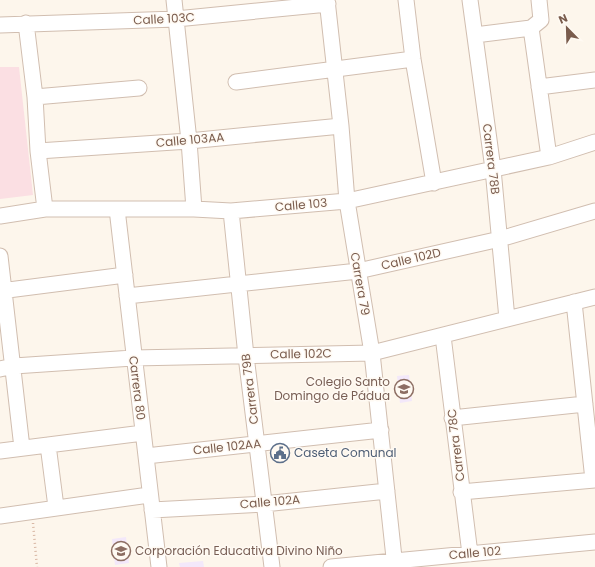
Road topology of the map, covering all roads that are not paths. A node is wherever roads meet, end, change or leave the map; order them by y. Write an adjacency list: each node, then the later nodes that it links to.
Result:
1 (174, 0): 6 (street)
2 (406, 0): 11 (street)
3 (470, 0): 10 (street, Carrera 78B)
4 (539, 0): 9 (street)
5 (328, 2): 6 (street, Calle 103C); 12 (street, Carrera 79)
6 (176, 19): 7 (street, Calle 103C); 19 (street)
7 (26, 23): 8 (street, Calle 103C); 17 (street)
8 (0, 26)
9 (531, 28): 10 (street); 15 (street)
10 (475, 34): 23 (street, Carrera 78B)
11 (413, 59): 12 (street); 24 (street)
12 (334, 71): 14 (street); 18 (street, Carrera 79)
13 (595, 80): 15 (street)
14 (236, 82)
15 (539, 86): 22 (street)
16 (139, 88): 17 (street)
17 (35, 97): 21 (street)
18 (341, 126): 19 (street, Calle 103AA); 25 (street, Carrera 79)
19 (189, 141): 21 (street, Calle 103AA); 28 (street)
20 (595, 142): 22 (street, Calle 103)
21 (38, 151): 26 (street)
22 (549, 157): 23 (street, Calle 103)
23 (493, 169): 24 (street, Calle 103); 32 (street, Carrera 78B)
24 (434, 183): 25 (street, Calle 103)
25 (347, 201): 29 (street, Calle 103); 34 (street, Carrera 79)
26 (45, 209): 27 (street, Calle 103); 31 (street, Calle 103)
27 (117, 209): 28 (street, Calle 103); 35 (street, Carrera 80)
28 (194, 209): 29 (street, Calle 103)
29 (231, 211): 36 (street, Carrera 79B)
30 (595, 211): 32 (street, Calle 102D)
31 (0, 216)
32 (500, 239): 34 (street, Calle 102D); 41 (street, Carrera 78B)
33 (0, 256): 37 (street)
34 (358, 271): 36 (street, Calle 102D); 43 (street, Carrera 79)
35 (125, 275): 37 (street); 38 (street, Carrera 80)
36 (239, 285): 38 (street, Calle 102D); 44 (street, Carrera 79B)
37 (2, 291): 46 (street)
38 (127, 296): 45 (street, Carrera 80)
39 (595, 297): 40 (street, Calle 102C)
40 (574, 302): 41 (street, Calle 102C); 47 (street)
41 (507, 319): 42 (street, Calle 102C)
42 (443, 336): 43 (street, Calle 102C); 48 (street, Carrera 78C)
43 (372, 353): 44 (street, Calle 102C); 49 (street, Carrera 79)
44 (246, 356): 45 (street, Calle 102C); 51 (street, Carrera 79B)
45 (133, 358): 46 (street, Calle 102C); 50 (street, Carrera 80)
46 (7, 368): 53 (street)
47 (585, 404): 48 (street); 56 (street)
48 (452, 418): 58 (street, Carrera 78C)
49 (380, 430): 51 (street, Calle 102AA); 57 (street, Carrera 79)
50 (143, 433): 52 (street); 55 (street, Carrera 80)
51 (257, 444): 55 (street, Calle 102AA); 60 (street, Carrera 79B)
52 (48, 445): 53 (street); 61 (street)
53 (22, 448): 54 (street)
54 (0, 451)
55 (146, 456): 59 (street, Carrera 80)
56 (594, 480): 58 (street)
57 (387, 491): 60 (street, Calle 102A); 65 (street, Carrera 79)
58 (461, 492): 64 (street, Carrera 78C)
59 (150, 502): 60 (street, Calle 102A); 61 (street, Calle 102A); 66 (street, Carrera 80)
60 (264, 504): 67 (street, Carrera 79B)
61 (56, 507): 62 (street, Calle 102A)
62 (0, 516)
63 (595, 542): 64 (street, Calle 102)
64 (470, 554): 65 (street, Calle 102)
65 (394, 564): 68 (street, Calle 102)
66 (158, 567)
67 (272, 567)
68 (331, 567)

